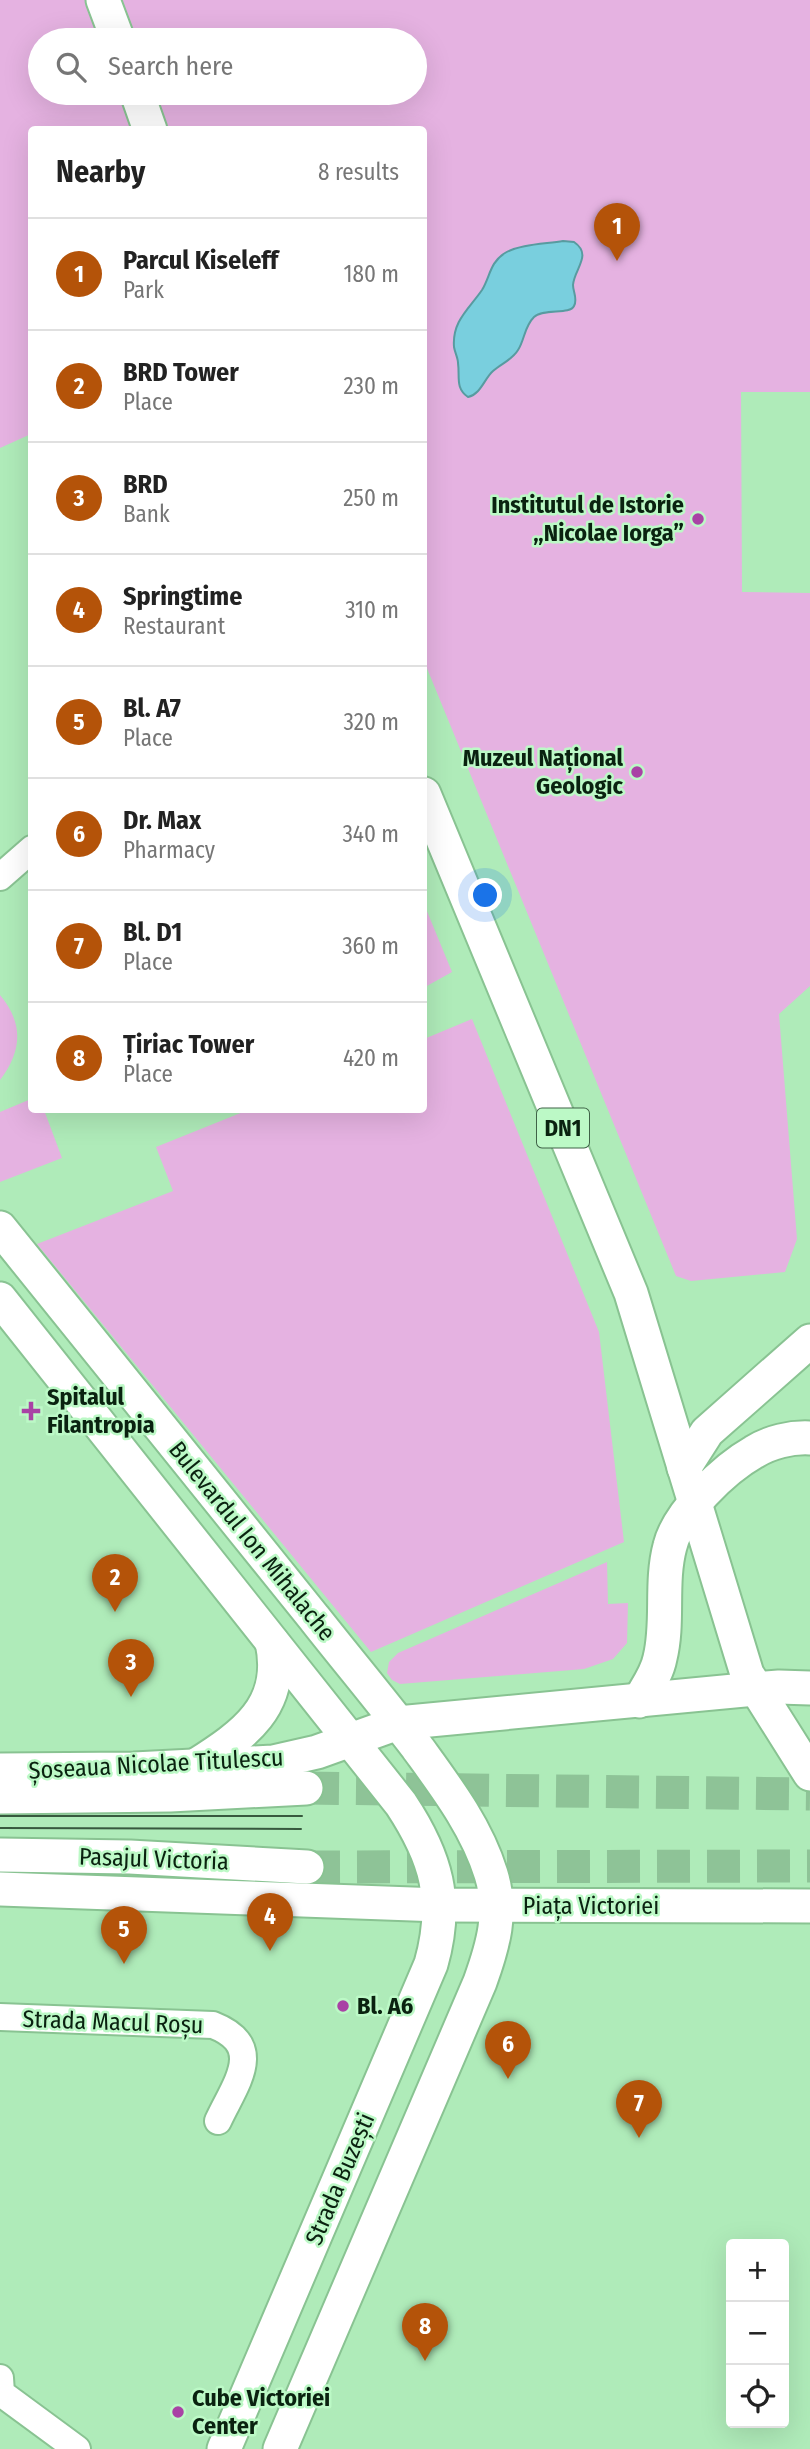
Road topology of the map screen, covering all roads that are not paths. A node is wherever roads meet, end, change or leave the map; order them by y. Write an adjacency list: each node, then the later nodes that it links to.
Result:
1 (103, 0): 2 (main road)
2 (114, 28)
3 (141, 105): 4 (main road)
4 (149, 126)
5 (427, 801): 12 (main road, DN1)
6 (28, 852): 7 (street)
7 (0, 877)
8 (0, 1228): 18 (main road, Bulevardul Ion Mihalache)
9 (0, 1299): 14 (main road, Bulevardul Ion Mihalache)
10 (810, 1341): 12 (main road)
11 (810, 1438): 13 (main road)
12 (684, 1468): 13 (main road, DN1)
13 (695, 1505): 16 (main road, DN1); 17 (main road)
14 (272, 1642): 19 (main road, Bulevardul Ion Mihalache); 20 (main road)
15 (810, 1688): 16 (main road)
16 (755, 1689): 17 (main road); 22 (main road, DN1)
17 (639, 1701): 18 (main road)
18 (398, 1723): 19 (main road); 29 (main road, Piața Victoriei)
19 (350, 1739): 20 (main road, Șoseaua Nicolae Titulescu); 28 (main road)
20 (195, 1766): 21 (main road, Șoseaua Nicolae Titulescu)
21 (0, 1770)
22 (810, 1774)
23 (306, 1788): 24 (main road)
24 (0, 1797)
25 (0, 1855): 26 (main road, Pasajul Victoria)
26 (307, 1867)
27 (0, 1889): 28 (main road)
28 (440, 1905): 29 (main road); 35 (main road, Strada Buzești)
29 (498, 1906): 30 (main road, Piața Victoriei); 36 (main road)
30 (810, 1906)
31 (0, 2017): 32 (street, Strada Macul Roșu)
32 (218, 2121)
33 (0, 2388): 34 (street)
34 (78, 2449)
35 (224, 2449)
36 (281, 2449)

